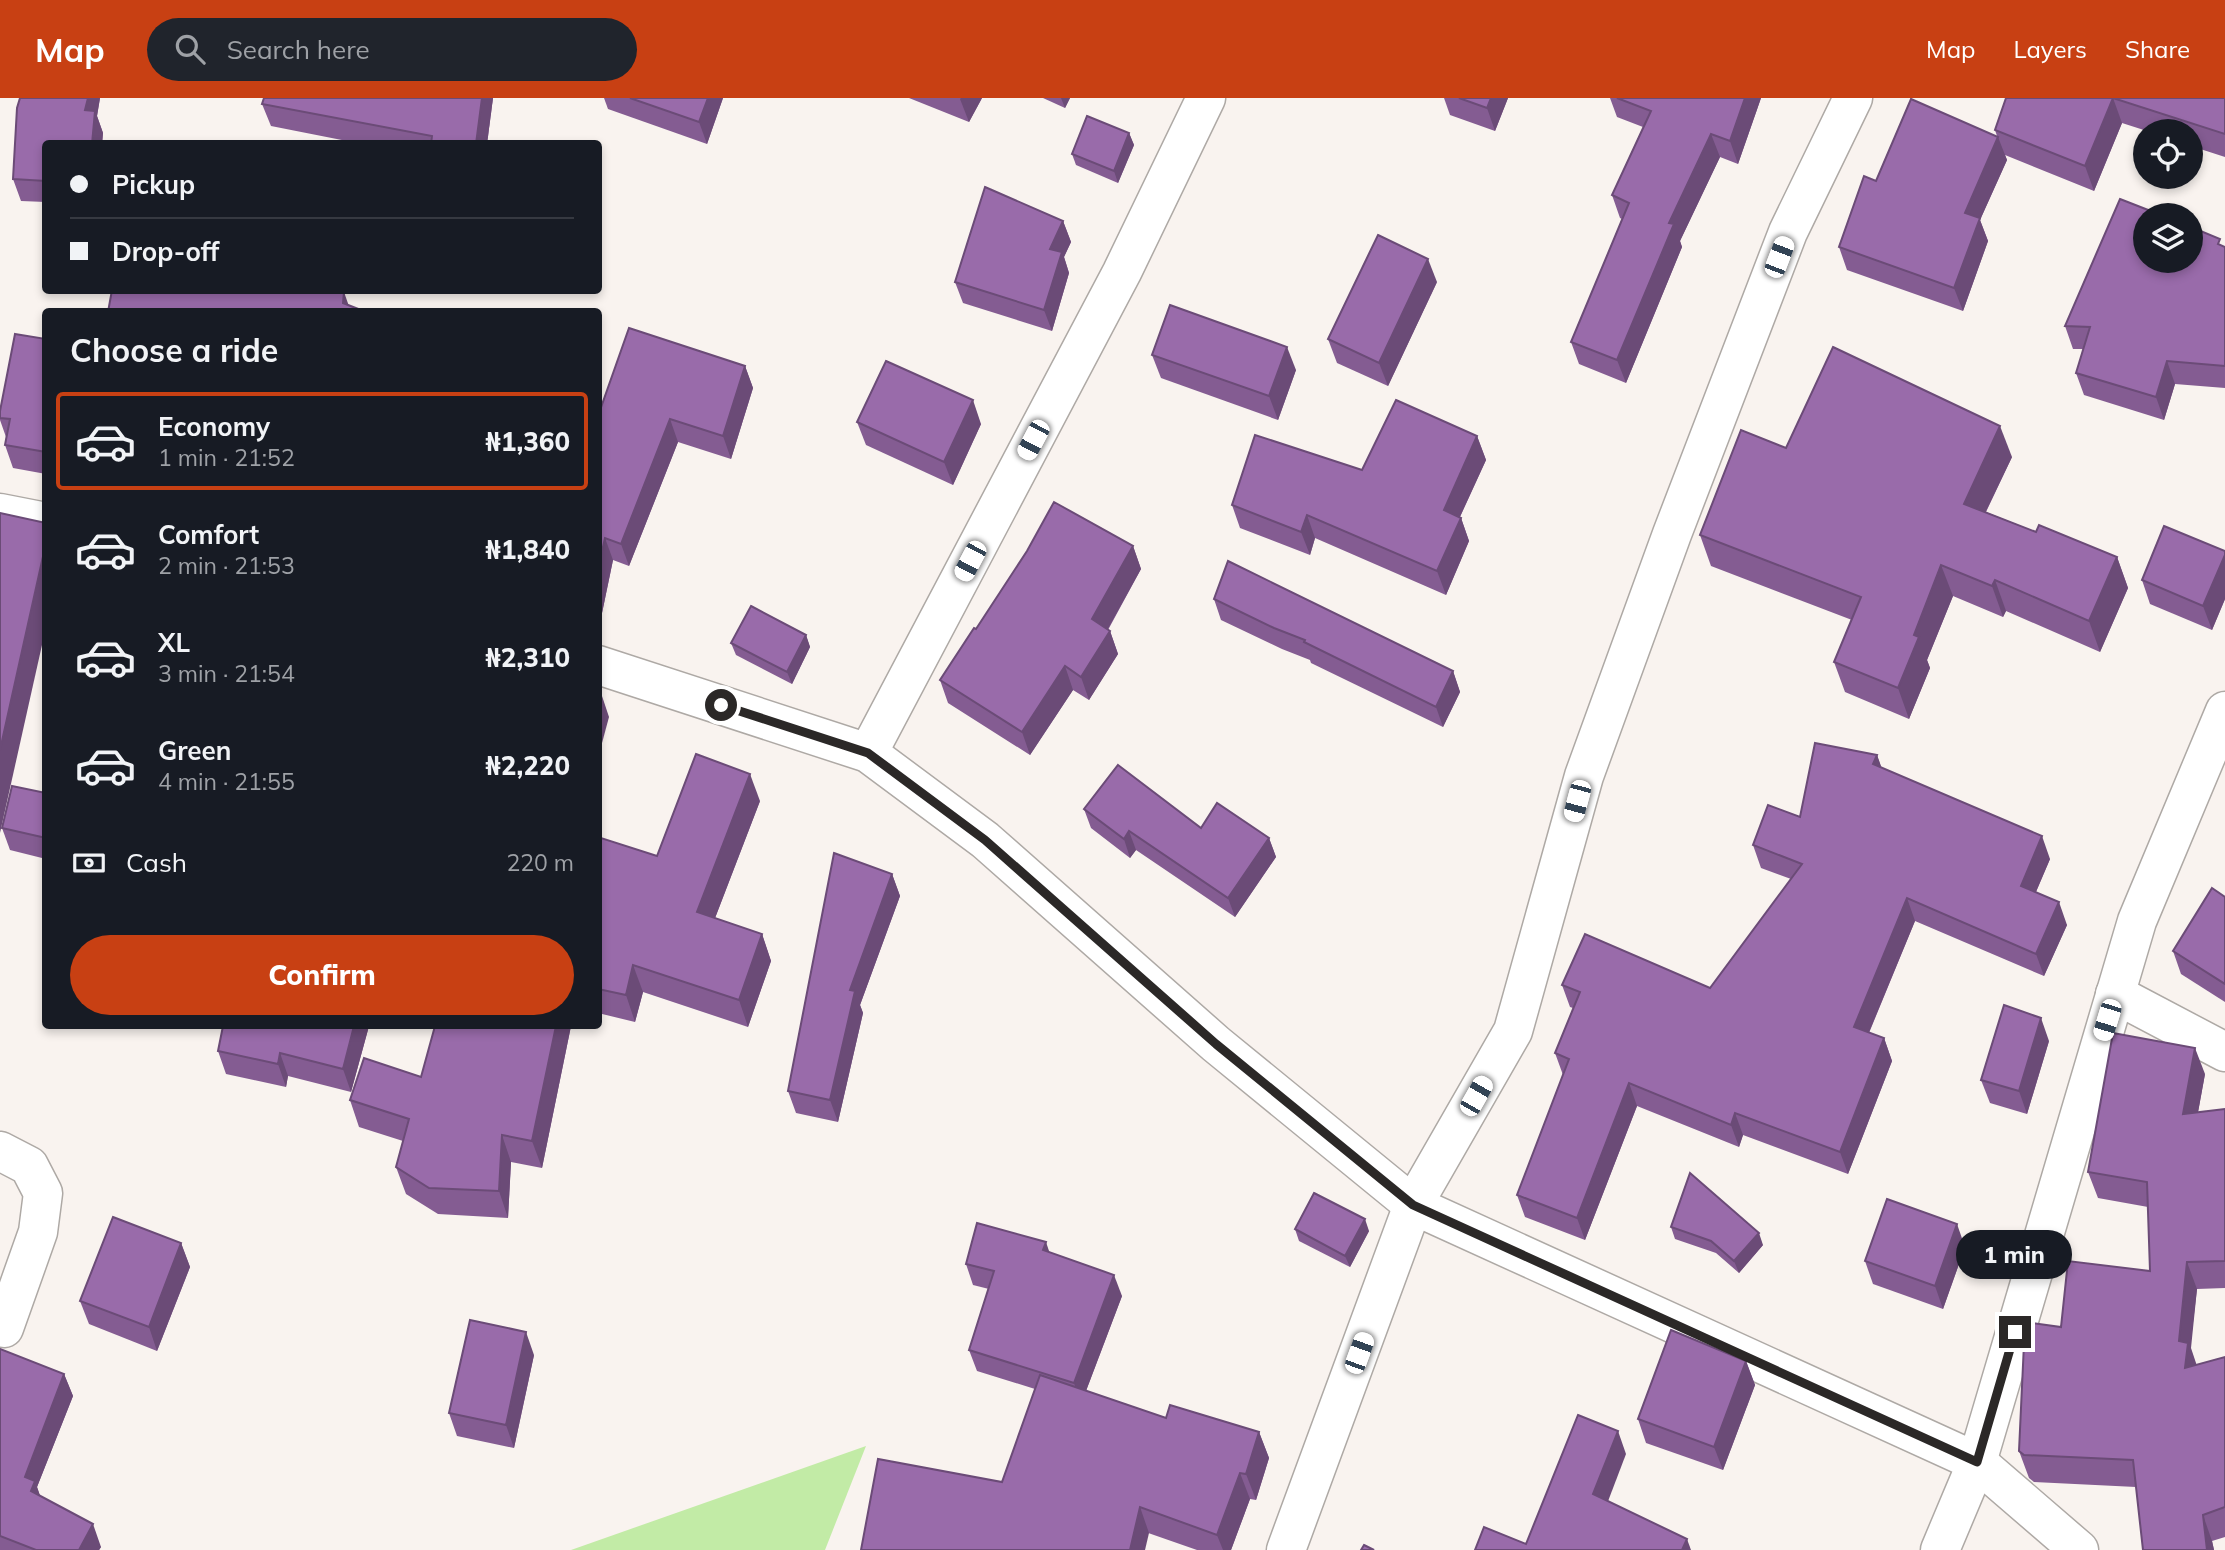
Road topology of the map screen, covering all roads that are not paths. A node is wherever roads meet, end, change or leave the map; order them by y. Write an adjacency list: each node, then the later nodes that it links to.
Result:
1 (1206, 98): 7 (street)
2 (1853, 98): 11 (street)
3 (0, 513): 4 (street)
4 (42, 521)
5 (602, 666): 7 (street)
6 (2225, 711): 8 (street)
7 (868, 753): 11 (street)
8 (2115, 994): 9 (street); 13 (street)
9 (2225, 1052)
10 (0, 1151): 12 (street)
11 (1413, 1205): 13 (street); 14 (street)
12 (4, 1328)
13 (1977, 1462): 15 (street); 16 (street)
14 (1286, 1550)
15 (1940, 1550)
16 (2079, 1550)

